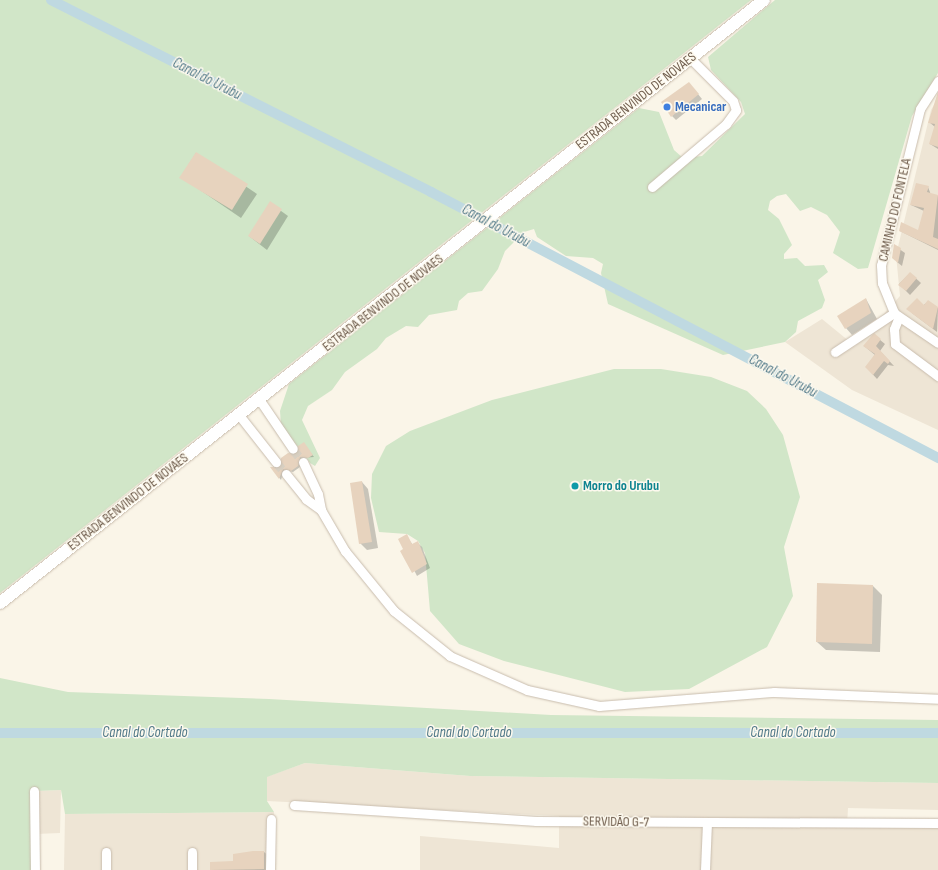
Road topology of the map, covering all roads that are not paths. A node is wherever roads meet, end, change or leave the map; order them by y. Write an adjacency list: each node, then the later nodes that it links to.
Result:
1 (764, 0): 2 (street, ESTRADA BENVINDO DE NOVAES)
2 (690, 58): 4 (street); 9 (street, ESTRADA BENVINDO DE NOVAES)
3 (938, 81): 5 (street, CAMINHO DO FONTELA)
4 (652, 187)
5 (896, 316): 6 (street); 7 (street); 8 (street)
6 (938, 343)
7 (835, 352)
8 (938, 376)
9 (259, 399): 10 (street, ESTRADA BENVINDO DE NOVAES); 11 (street)
10 (239, 415): 12 (street); 16 (street, ESTRADA BENVINDO DE NOVAES)
11 (293, 449)
12 (276, 462)
13 (303, 462): 15 (street)
14 (286, 474): 15 (street)
15 (321, 510): 17 (street)
16 (0, 603)
17 (938, 699)
18 (34, 791): 25 (street)
19 (294, 804): 21 (street, SERVIDÃO G-7)
20 (271, 819): 28 (street)
21 (706, 823): 22 (street, SERVIDÃO G-7); 29 (street)
22 (938, 823)
23 (106, 852): 26 (street)
24 (192, 852): 27 (street)
25 (35, 870)
26 (106, 870)
27 (192, 870)
28 (270, 870)
29 (705, 870)

